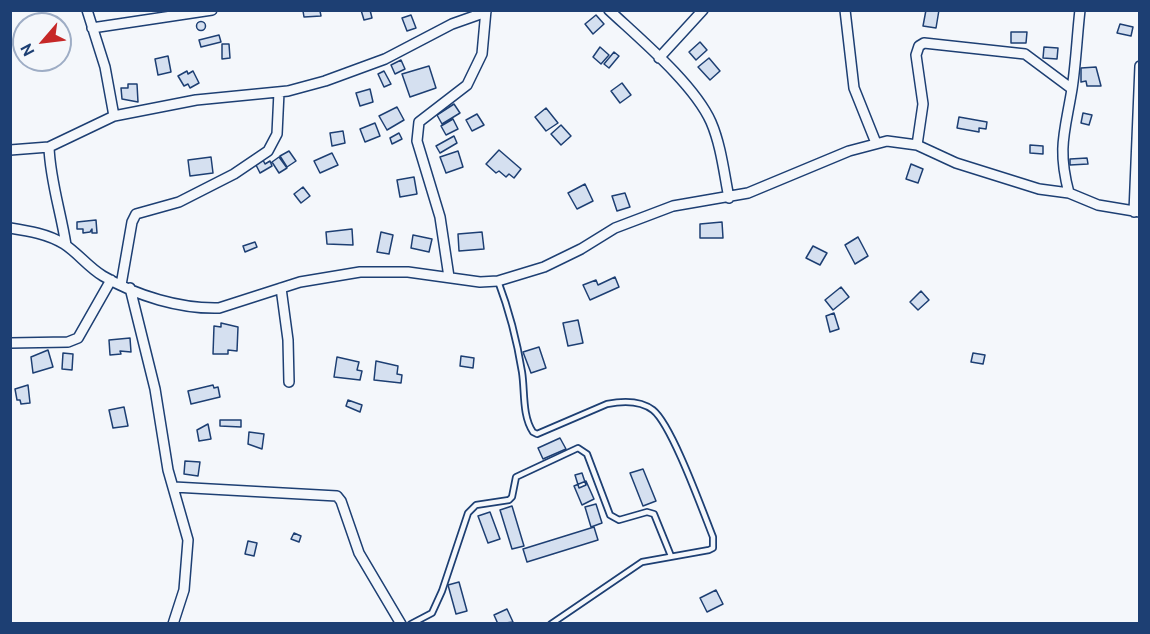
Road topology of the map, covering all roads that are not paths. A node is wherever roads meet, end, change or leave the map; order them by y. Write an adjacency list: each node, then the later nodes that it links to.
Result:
1 (87, 10): 8 (street)
2 (212, 10): 8 (street)
3 (609, 10): 9 (street)
4 (703, 10): 9 (street)
5 (845, 10): 14 (street)
6 (1080, 10): 11 (street)
7 (486, 11): 12 (street); 23 (street)
8 (92, 28): 13 (street)
9 (659, 58): 19 (street)
10 (1140, 66): 20 (street)
11 (1072, 89): 15 (street); 18 (street)
12 (279, 92): 13 (street); 26 (street)
13 (114, 116): 16 (street)
14 (876, 143): 15 (street); 19 (street)
15 (917, 145): 18 (street)
16 (49, 147): 17 (street); 22 (street)
17 (10, 150)
18 (1069, 193): 20 (street)
19 (729, 198): 25 (street)
20 (1137, 212)
21 (10, 228): 22 (street)
22 (66, 245): 24 (street)
23 (449, 277): 25 (street); 27 (street)
24 (111, 280): 26 (street); 28 (street)
25 (498, 281): 31 (lane)
26 (125, 286): 27 (street); 30 (street)
27 (281, 288): 29 (street)
28 (10, 343)
29 (289, 382)
30 (174, 487): 32 (street); 33 (street)
31 (670, 556): 34 (lane); 35 (lane)
32 (173, 624)
33 (401, 624)
34 (411, 624)
35 (551, 624)

